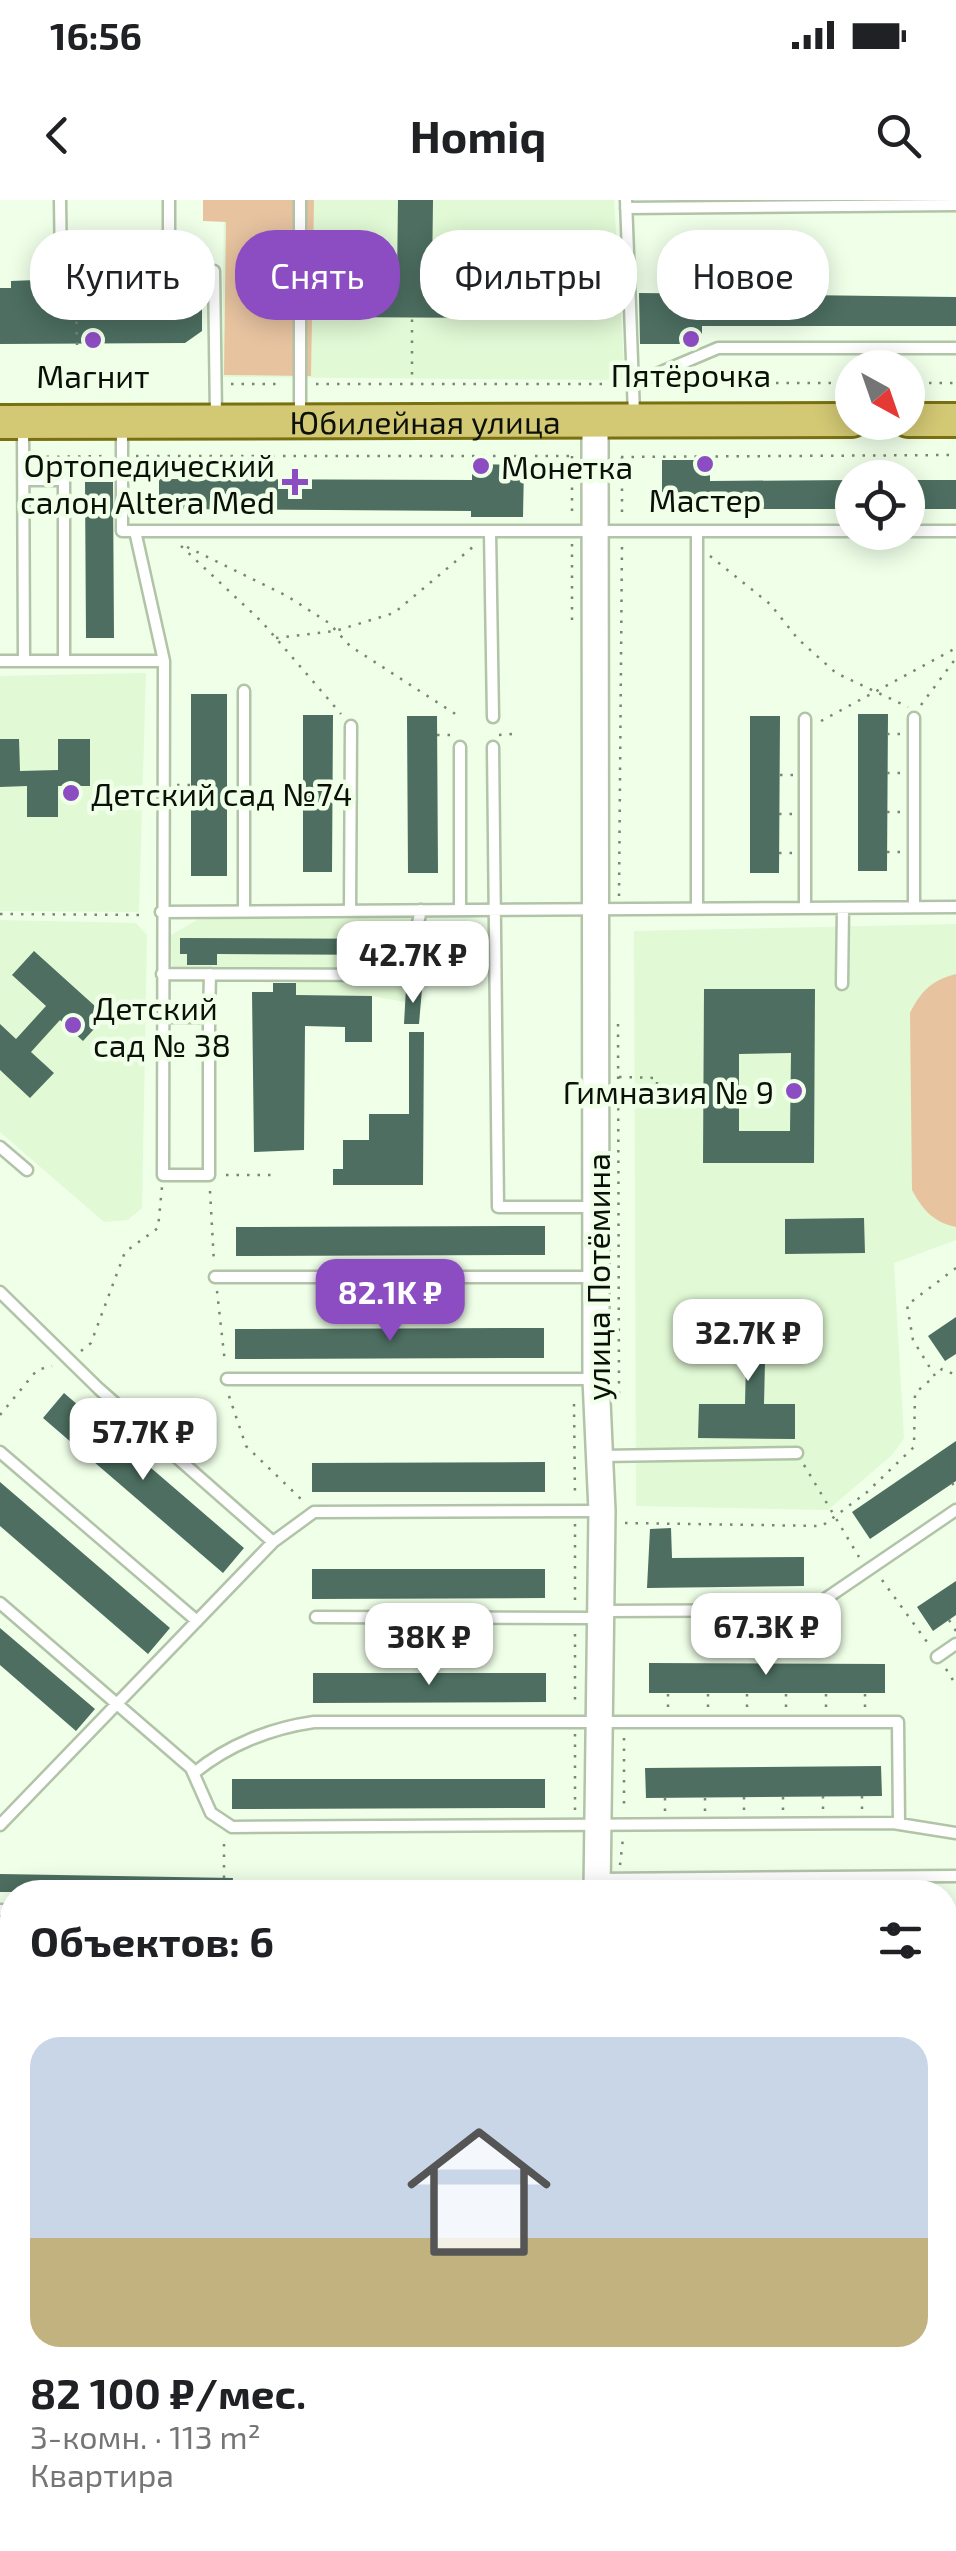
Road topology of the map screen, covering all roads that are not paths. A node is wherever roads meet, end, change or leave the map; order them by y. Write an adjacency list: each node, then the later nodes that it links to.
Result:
1 (60, 200): 6 (lane)
2 (169, 200): 17 (lane)
3 (300, 200): 14 (lane)
4 (626, 204): 5 (lane); 8 (lane)
5 (956, 205)
6 (60, 230)
7 (956, 348): 8 (lane)
8 (634, 384): 10 (lane)
9 (595, 420): 10 (main road, Юбилейная улица); 14 (main road, Юбилейная улица); 19 (street, улица Потёмина)
10 (634, 420): 11 (main road, Юбилейная улица)
11 (835, 420)
12 (925, 420): 13 (main road)
13 (956, 420)
14 (300, 421): 17 (main road, Юбилейная улица)
15 (12, 422): 16 (main road, Юбилейная улица); 18 (lane)
16 (122, 422): 17 (main road, Юбилейная улица); 20 (lane)
17 (216, 422)
18 (24, 480): 27 (lane); 28 (lane)
19 (595, 530): 21 (lane); 25 (lane); 42 (street, улица Потёмина)
20 (135, 531): 25 (lane); 29 (lane)
21 (698, 531): 22 (lane); 38 (lane)
22 (835, 531)
23 (925, 531): 24 (lane)
24 (956, 531)
25 (490, 532): 31 (lane)
26 (0, 661): 27 (lane)
27 (24, 661): 28 (lane)
28 (64, 661): 29 (lane)
29 (164, 661): 48 (lane)
30 (244, 690): 46 (lane)
31 (493, 717)
32 (914, 718): 41 (lane)
33 (806, 724): 39 (lane)
34 (352, 726): 47 (lane)
35 (460, 741): 44 (lane)
36 (493, 741): 45 (lane)
37 (956, 907): 41 (lane)
38 (697, 908): 39 (lane); 42 (lane)
39 (805, 908): 40 (lane)
40 (843, 908): 41 (lane); 51 (lane)
41 (914, 908)
42 (607, 909): 45 (lane); 56 (street, улица Потёмина)
43 (420, 910): 44 (lane); 47 (lane); 50 (lane)
44 (460, 910): 45 (lane)
45 (496, 910): 56 (lane)
46 (244, 911): 47 (lane); 48 (lane)
47 (350, 911)
48 (161, 912): 49 (lane)
49 (162, 974): 50 (lane); 52 (lane)
50 (210, 974): 53 (lane)
51 (842, 984)
52 (162, 1017): 53 (lane); 53 (lane)
53 (208, 1017)
54 (0, 1147): 55 (lane)
55 (28, 1170)
56 (596, 1207): 57 (street, улица Потёмина)
57 (596, 1277): 58 (lane); 60 (street, улица Потёмина)
58 (215, 1278)
59 (0, 1292): 67 (lane)
60 (596, 1379): 61 (lane); 64 (street, улица Потёмина)
61 (227, 1380)
62 (0, 1452): 71 (lane)
63 (797, 1453): 64 (lane)
64 (601, 1456): 66 (street, улица Потёмина)
65 (956, 1510): 69 (lane)
66 (611, 1517): 67 (lane); 69 (street, улица Потёмина)
67 (273, 1542): 71 (lane)
68 (0, 1603): 74 (lane)
69 (600, 1614): 70 (lane); 75 (street, улица Потёмина)
70 (316, 1617)
71 (197, 1622): 74 (lane)
72 (956, 1644): 73 (lane)
73 (937, 1656)
74 (117, 1704): 76 (lane); 78 (lane)
75 (612, 1722): 76 (lane); 77 (lane); 79 (street, улица Потёмина)
76 (194, 1772): 79 (lane)
77 (899, 1824): 79 (lane); 80 (lane)
78 (0, 1825)
79 (596, 1825): 82 (street, улица Потёмина)
80 (956, 1833)
81 (956, 1876): 83 (lane)
82 (603, 1880)
83 (780, 1880)

